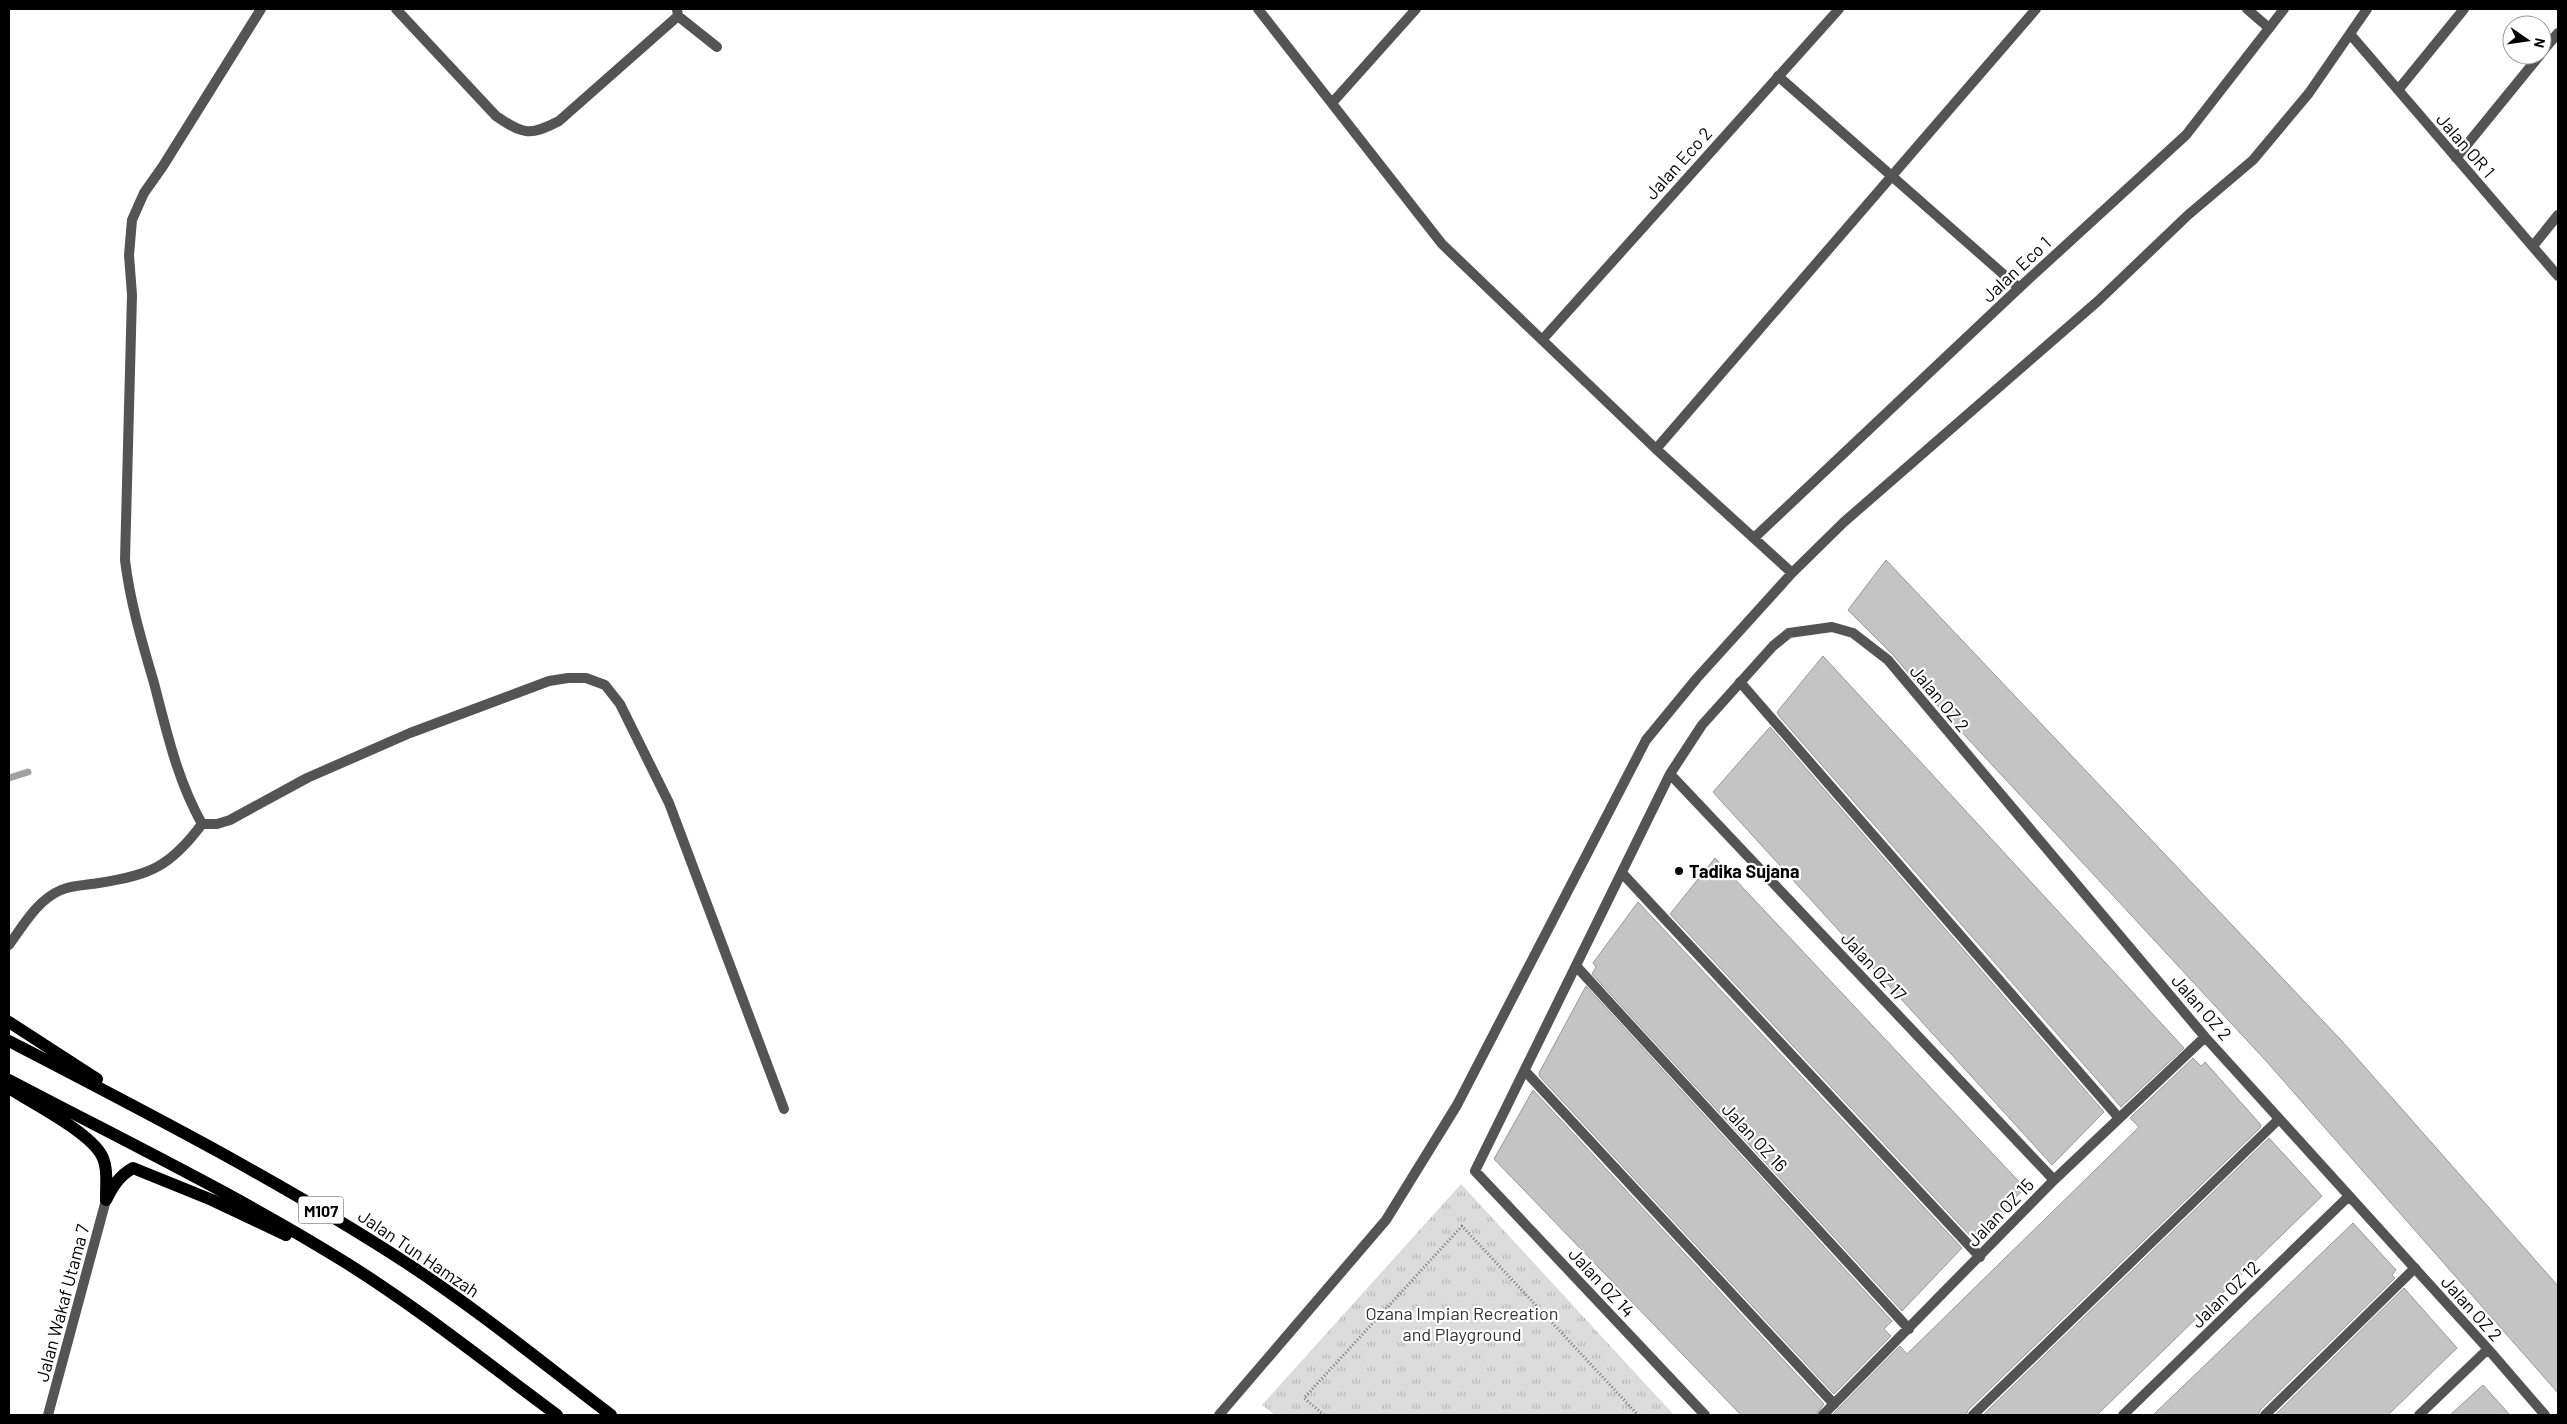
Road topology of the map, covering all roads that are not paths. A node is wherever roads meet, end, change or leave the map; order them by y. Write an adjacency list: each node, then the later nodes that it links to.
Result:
1 (261, 9): 31 (street)
2 (396, 9): 11 (street)
3 (1258, 9): 18 (street)
4 (1416, 9): 18 (street)
5 (1839, 9): 16 (street, Jalan Eco 2)
6 (2036, 9): 20 (street)
7 (2247, 9): 12 (street)
8 (2284, 9): 12 (street, Jalan Eco 1)
9 (2367, 9): 13 (street)
10 (2464, 9): 17 (street)
11 (678, 12): 14 (street)
12 (2269, 28): 24 (street, Jalan Eco 1)
13 (2350, 34): 17 (street, Jalan OR 1); 28 (street)
14 (717, 47)
15 (2532, 65): 19 (street)
16 (1778, 76): 20 (street); 25 (street, Jalan Eco 2)
17 (2398, 90): 19 (street, Jalan OR 1)
18 (1332, 103): 25 (street)
19 (2456, 158): 22 (street, Jalan OR 1)
20 (1892, 176): 24 (street); 26 (street)
21 (2558, 215): 22 (street)
22 (2533, 246): 23 (street, Jalan OR 1)
23 (2558, 276)
24 (2019, 288): 27 (street, Jalan Eco 1)
25 (1542, 340): 26 (street)
26 (1656, 449): 27 (street)
27 (1754, 538): 28 (street)
28 (1792, 573): 59 (street)
29 (1740, 682): 30 (street); 36 (street, Jalan OZ 2); 42 (street)
30 (1670, 774): 32 (street); 45 (street, Jalan OZ 17)
31 (202, 824): 33 (street); 41 (street)
32 (1622, 873): 34 (street); 48 (street)
33 (9, 945)
34 (1577, 967): 38 (street); 51 (street, Jalan OZ 16)
35 (9, 1022): 44 (main road)
36 (2205, 1037): 42 (street, Jalan OZ 15); 43 (street, Jalan OZ 2)
37 (9, 1041): 44 (main road, Jalan Tun Hamzah / M107)
38 (1525, 1071): 54 (street); 60 (street, Jalan OZ 14)
39 (9, 1080): 49 (main road, M107)
40 (9, 1088): 47 (main road)
41 (784, 1109)
42 (2120, 1118): 45 (street, Jalan OZ 15)
43 (2279, 1119): 46 (street, Jalan OZ 2); 62 (street)
44 (167, 1124): 58 (main road, Jalan Tun Hamzah / M107)
45 (2054, 1180): 48 (street, Jalan OZ 15)
46 (2349, 1196): 50 (street, Jalan OZ 2); 63 (street, Jalan OZ 12)
47 (106, 1200): 49 (main road); 55 (street, Jalan Wakaf Utama 7)
48 (1980, 1257): 51 (street, Jalan OZ 15)
49 (350, 1265): 53 (main road, M107)
50 (2415, 1268): 52 (street, Jalan OZ 2); 64 (street)
51 (1909, 1329): 54 (street, Jalan OZ 15)
52 (2488, 1349): 65 (street); 66 (street, Jalan OZ 2)
53 (479, 1357): 56 (main road); 57 (main road, M107)
54 (1834, 1404): 61 (street, Jalan OZ 15)
55 (48, 1415)
56 (546, 1415)
57 (557, 1415)
58 (611, 1415)
59 (1219, 1415)
60 (1705, 1415)
61 (1823, 1415)
62 (1973, 1415)
63 (2123, 1415)
64 (2265, 1415)
65 (2419, 1415)
66 (2545, 1415)

